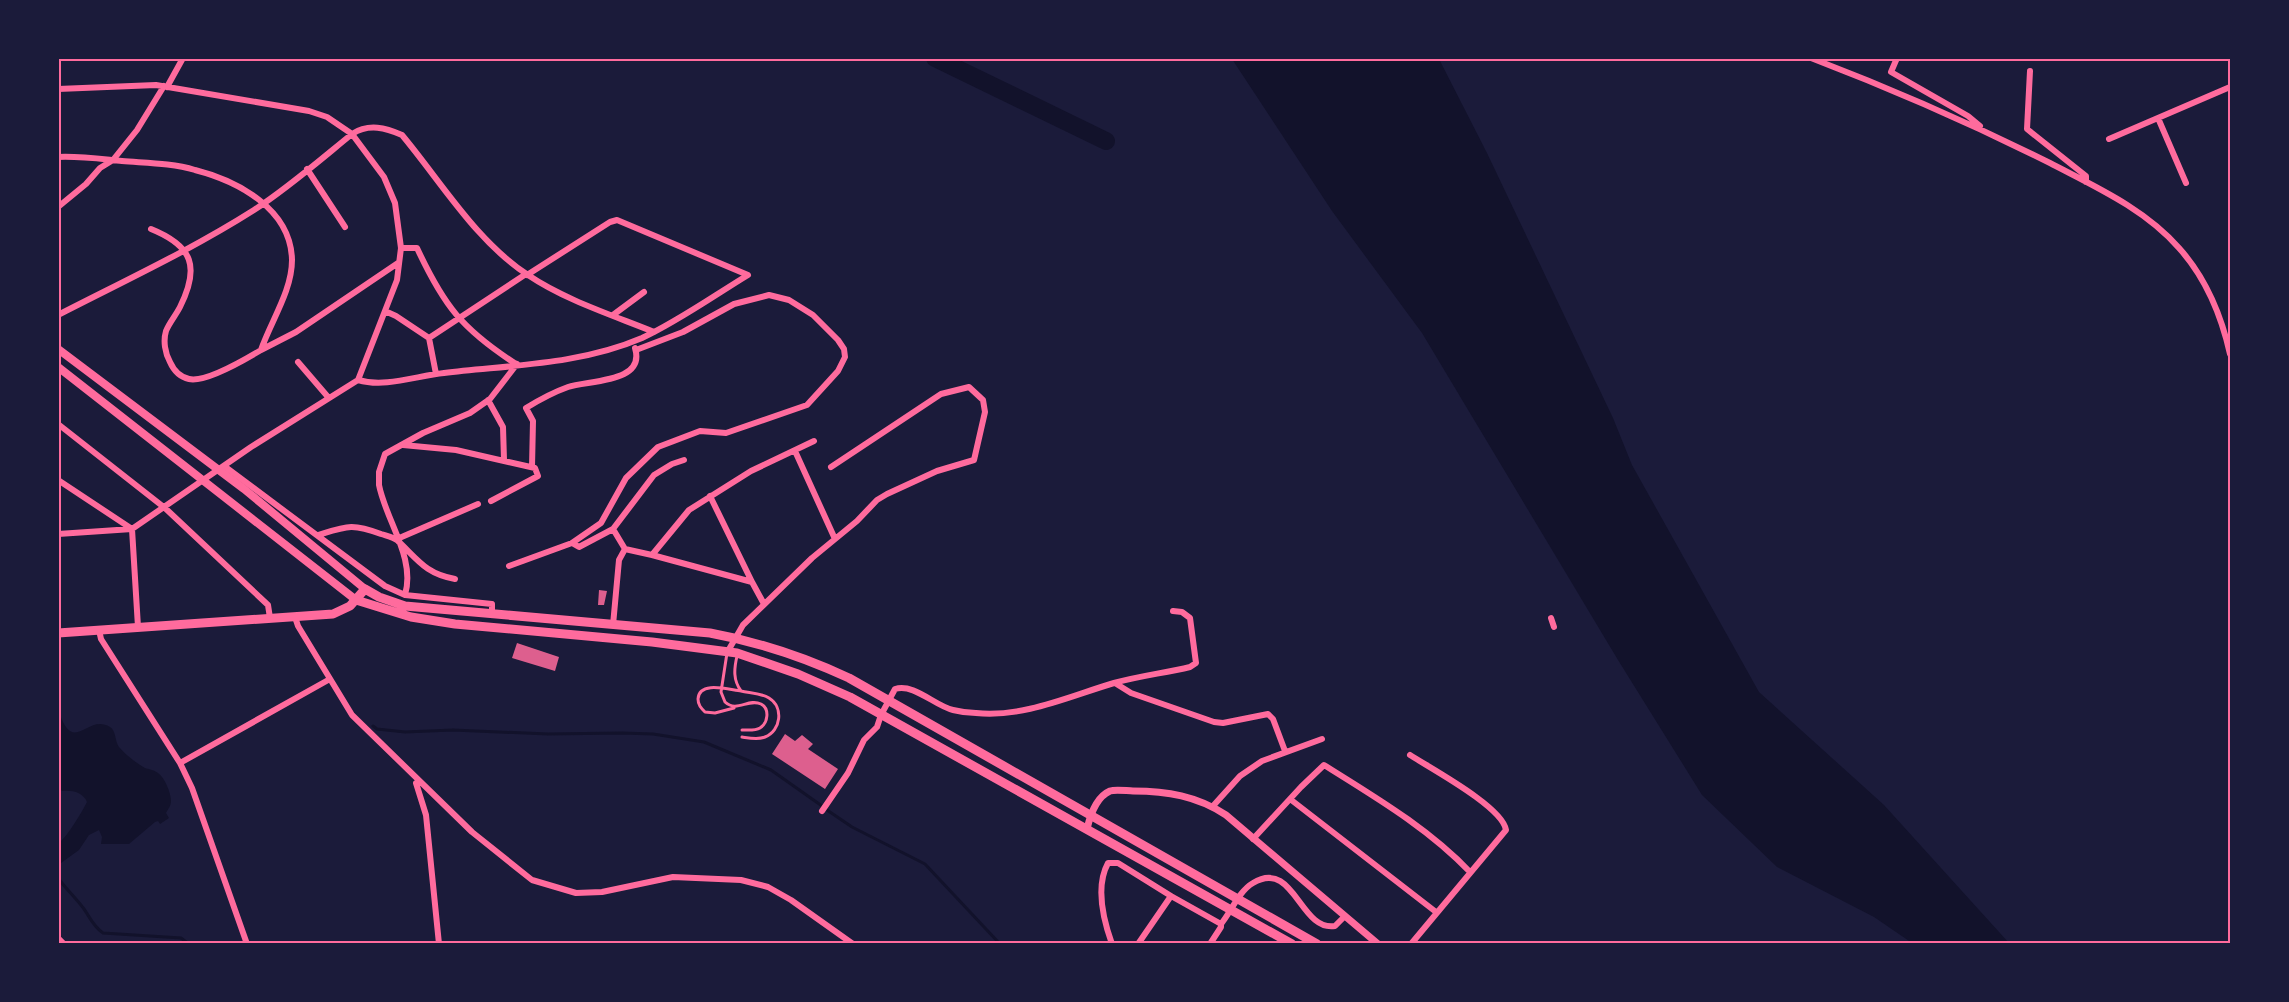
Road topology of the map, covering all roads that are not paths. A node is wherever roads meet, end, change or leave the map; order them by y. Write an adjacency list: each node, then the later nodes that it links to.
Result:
1 (183, 58): 5 (street)
2 (1811, 58): 9 (street)
3 (1897, 58): 9 (street)
4 (2030, 70): 15 (street)
5 (166, 87): 7 (street); 10 (street); 13 (street)
6 (2230, 87): 8 (street)
7 (58, 88)
8 (2158, 118): 11 (street); 16 (street)
9 (1987, 132): 15 (street)
10 (352, 134): 14 (street); 21 (street); 24 (street)
11 (2109, 139)
12 (58, 157): 13 (street)
13 (113, 160): 17 (street); 18 (street)
14 (307, 170): 17 (street); 19 (street)
15 (2086, 182): 36 (street)
16 (2186, 183)
17 (264, 203): 22 (street); 34 (street)
18 (58, 207)
19 (345, 227)
20 (151, 229): 22 (street)
21 (401, 248): 23 (street); 29 (street)
22 (185, 250): 27 (street); 34 (street)
23 (398, 263): 26 (street); 34 (street)
24 (526, 274): 28 (street); 29 (street); 30 (street)
25 (644, 292): 28 (street)
26 (385, 310): 31 (street); 41 (street)
27 (58, 315)
28 (613, 315): 30 (street)
29 (458, 318): 31 (street); 38 (street)
30 (654, 332): 32 (street)
31 (429, 338): 40 (street)
32 (632, 341): 35 (street); 38 (street)
33 (58, 349): 52 (main road)
34 (261, 350)
35 (636, 350): 50 (street); 65 (street)
36 (2230, 354)
37 (298, 362): 42 (street)
38 (517, 364): 40 (street); 43 (street)
39 (60, 372): 54 (main road)
40 (436, 374): 41 (street)
41 (358, 380): 42 (street)
42 (328, 397): 52 (street)
43 (488, 400): 46 (street); 48 (street)
44 (58, 424): 58 (street)
45 (814, 441): 47 (street)
46 (402, 445): 48 (street); 63 (street)
47 (795, 451): 55 (street); 64 (street)
48 (504, 460): 50 (street)
49 (684, 460): 60 (street)
50 (532, 467): 56 (street)
51 (831, 467): 64 (street)
52 (221, 468): 54 (street); 62 (street); 71 (main road)
53 (58, 480): 59 (street)
54 (204, 481): 58 (street); 73 (main road)
55 (710, 496): 67 (street); 70 (street)
56 (491, 501)
57 (478, 504): 63 (street)
58 (165, 508): 59 (street); 78 (street)
59 (132, 529): 61 (street); 81 (street)
60 (613, 529): 65 (street); 66 (street)
61 (58, 534)
62 (318, 535): 63 (street); 72 (street)
63 (397, 539): 69 (street); 72 (street)
64 (835, 539): 74 (street)
65 (572, 543): 68 (street)
66 (625, 549): 67 (street); 80 (street)
67 (652, 555): 70 (street)
68 (509, 566)
69 (455, 579)
70 (752, 582): 74 (street)
71 (365, 589): 73 (main road); 76 (main road)
72 (405, 595): 76 (street)
73 (356, 600): 77 (main road); 86 (main road)
74 (764, 604): 85 (street)
75 (1173, 611): 88 (street)
76 (492, 614): 80 (main road)
77 (295, 617): 78 (main road); 87 (street)
78 (270, 618): 81 (main road)
79 (1551, 618): 82 (street)
80 (614, 625): 85 (main road)
81 (138, 627): 83 (main road)
82 (1554, 627)
83 (99, 630): 84 (main road); 101 (street)
84 (58, 633)
85 (737, 638): 86 (street); 92 (main road)
86 (733, 652): 89 (lane); 90 (lane); 95 (main road)
87 (330, 679): 101 (street); 116 (street)
88 (1115, 683): 92 (street); 99 (street)
89 (722, 689): 90 (lane); 94 (lane); 94 (lane)
90 (741, 691): 91 (lane)
91 (747, 693): 93 (lane); 97 (lane)
92 (889, 701): 95 (street); 106 (main road)
93 (748, 704): 94 (lane); 96 (lane)
94 (739, 707)
95 (881, 715): 105 (street); 107 (main road)
96 (742, 730)
97 (742, 737)
98 (1322, 739): 99 (street)
99 (1286, 751): 104 (street)
100 (1410, 755): 109 (street)
101 (180, 763): 114 (street)
102 (416, 783): 115 (street)
103 (1290, 799): 108 (street); 109 (street); 111 (street)
104 (1213, 806): 106 (street); 108 (street)
105 (822, 811)
106 (1091, 814): 107 (street); 121 (main road)
107 (1087, 829): 120 (main road)
108 (1253, 839): 112 (street)
109 (1470, 872): 111 (street)
110 (1171, 896): 113 (street); 117 (street); 118 (street)
111 (1437, 912): 123 (street)
112 (1344, 917): 113 (street); 122 (street)
113 (1222, 922): 119 (street)
114 (247, 944)
115 (439, 944)
116 (853, 944)
117 (1112, 944)
118 (1138, 944)
119 (1210, 944)
120 (1292, 944)
121 (1317, 944)
122 (1378, 944)
123 (1411, 944)

